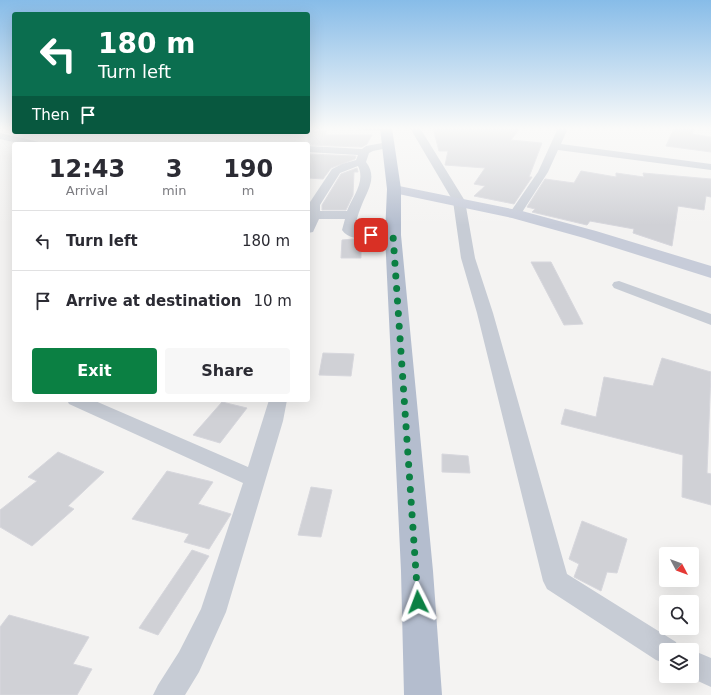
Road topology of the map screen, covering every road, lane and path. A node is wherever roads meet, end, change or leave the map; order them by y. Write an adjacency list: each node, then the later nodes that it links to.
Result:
1 (357, 160): 10 (street)
2 (364, 160): 12 (street)
3 (390, 160): 8 (main road)
4 (435, 160): 9 (street)
5 (547, 160): 11 (street)
6 (660, 160): 7 (street)
7 (711, 166)
8 (394, 190): 9 (street); 14 (main road)
9 (459, 201): 11 (street); 21 (street)
10 (314, 214): 12 (street); 13 (street)
11 (515, 214): 15 (street)
12 (352, 215): 14 (street)
13 (310, 224)
14 (393, 235): 25 (main road)
15 (711, 272)
16 (619, 285): 17 (street)
17 (711, 320)
18 (81, 402): 20 (street)
19 (278, 402): 20 (street)
20 (254, 479): 24 (street)
21 (659, 646)
22 (699, 667): 23 (street)
23 (711, 673)
24 (168, 695)
25 (423, 695)

